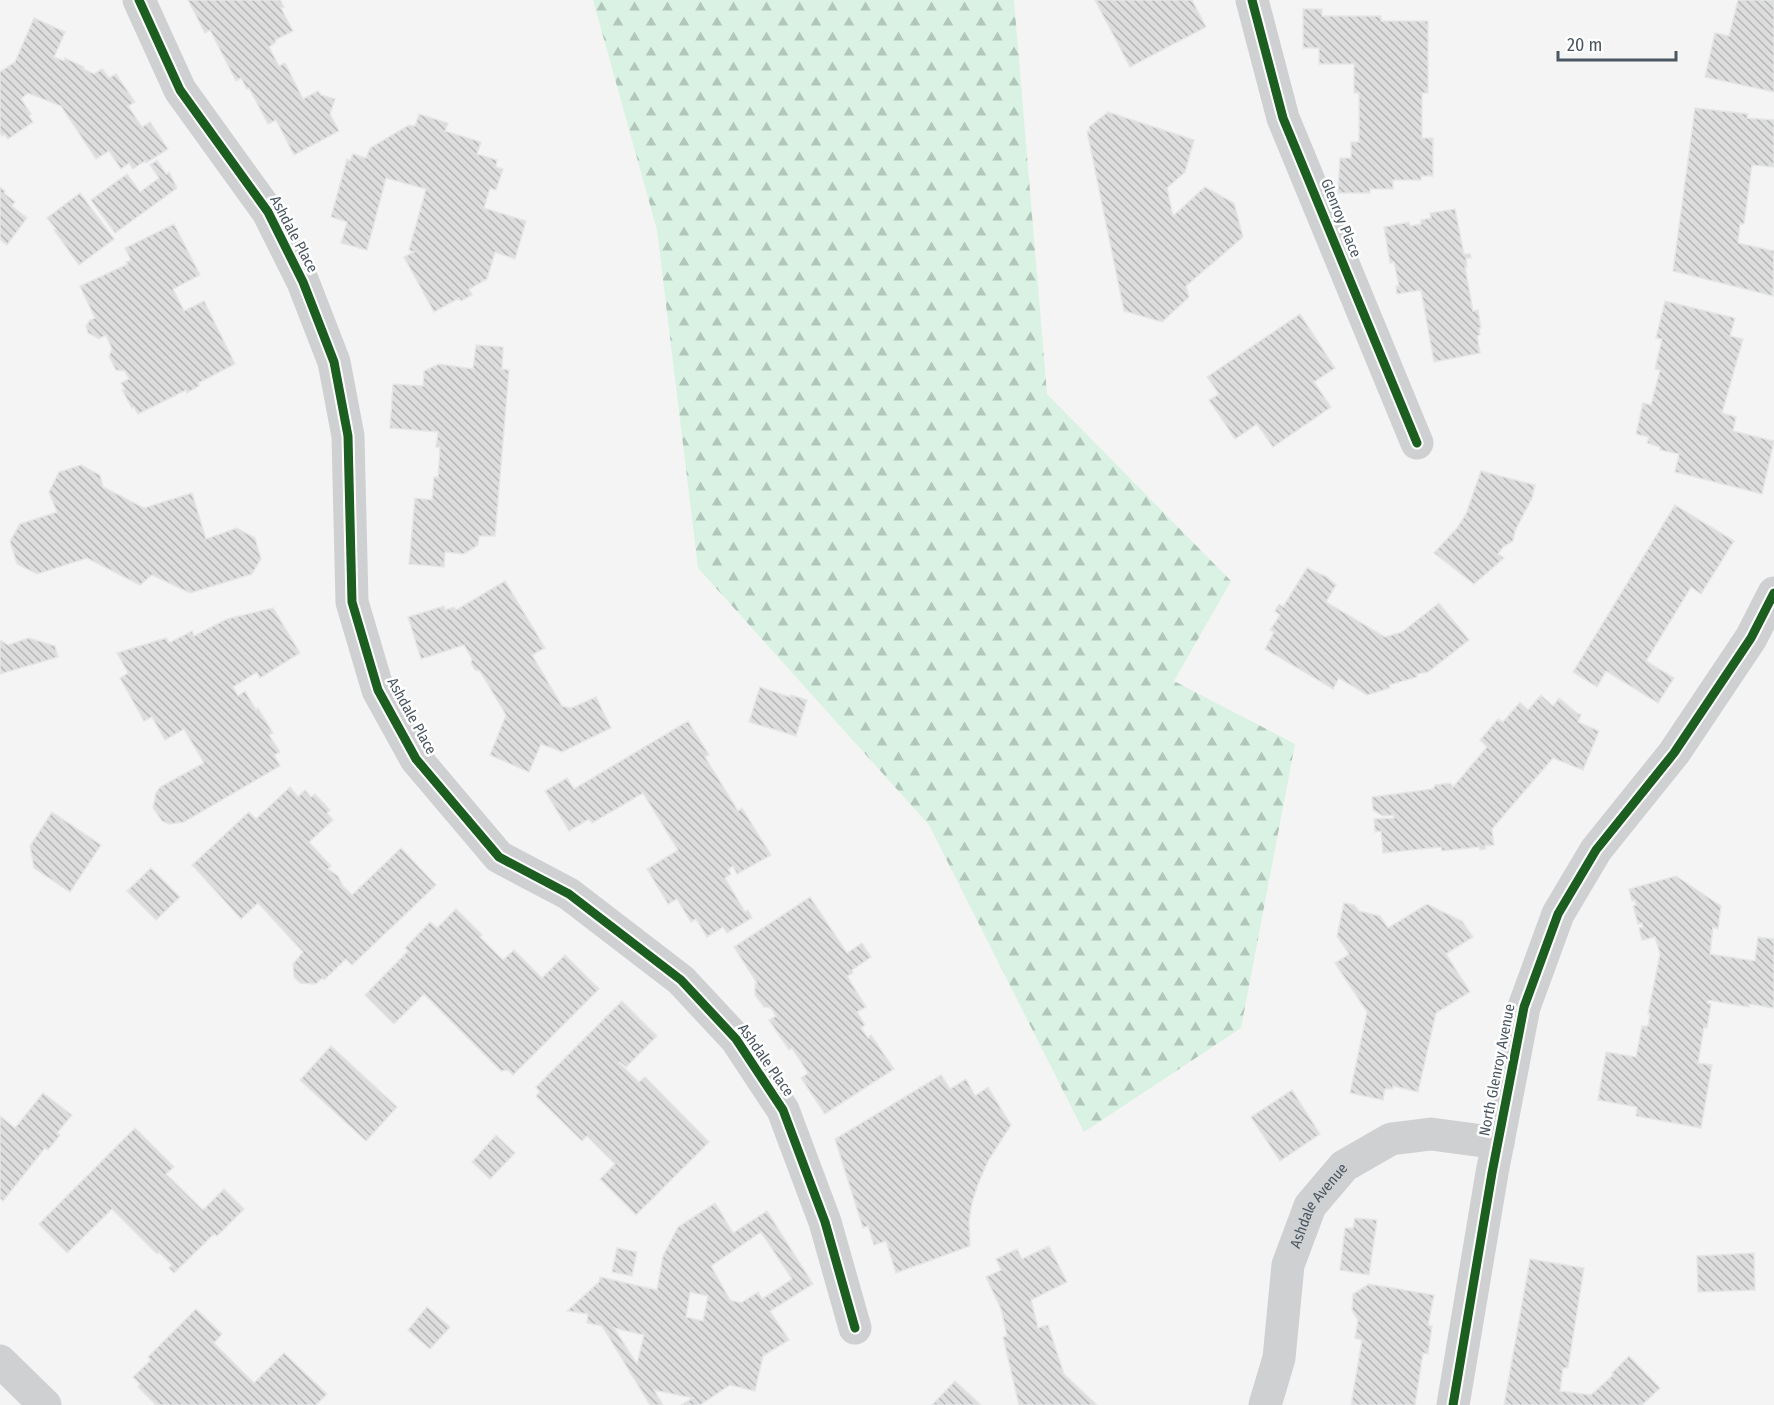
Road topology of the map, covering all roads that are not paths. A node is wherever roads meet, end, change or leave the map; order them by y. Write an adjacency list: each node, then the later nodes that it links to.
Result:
1 (140, 0): 6 (street, Ashdale Place)
2 (1252, 0): 3 (street, Glenroy Place)
3 (1417, 443)
4 (1774, 593): 5 (street, North Glenroy Avenue)
5 (1498, 1143): 9 (street, Ashdale Avenue); 10 (street, North Glenroy Avenue)
6 (855, 1328)
7 (0, 1361): 8 (street)
8 (45, 1405)
9 (1265, 1405)
10 (1453, 1405)

